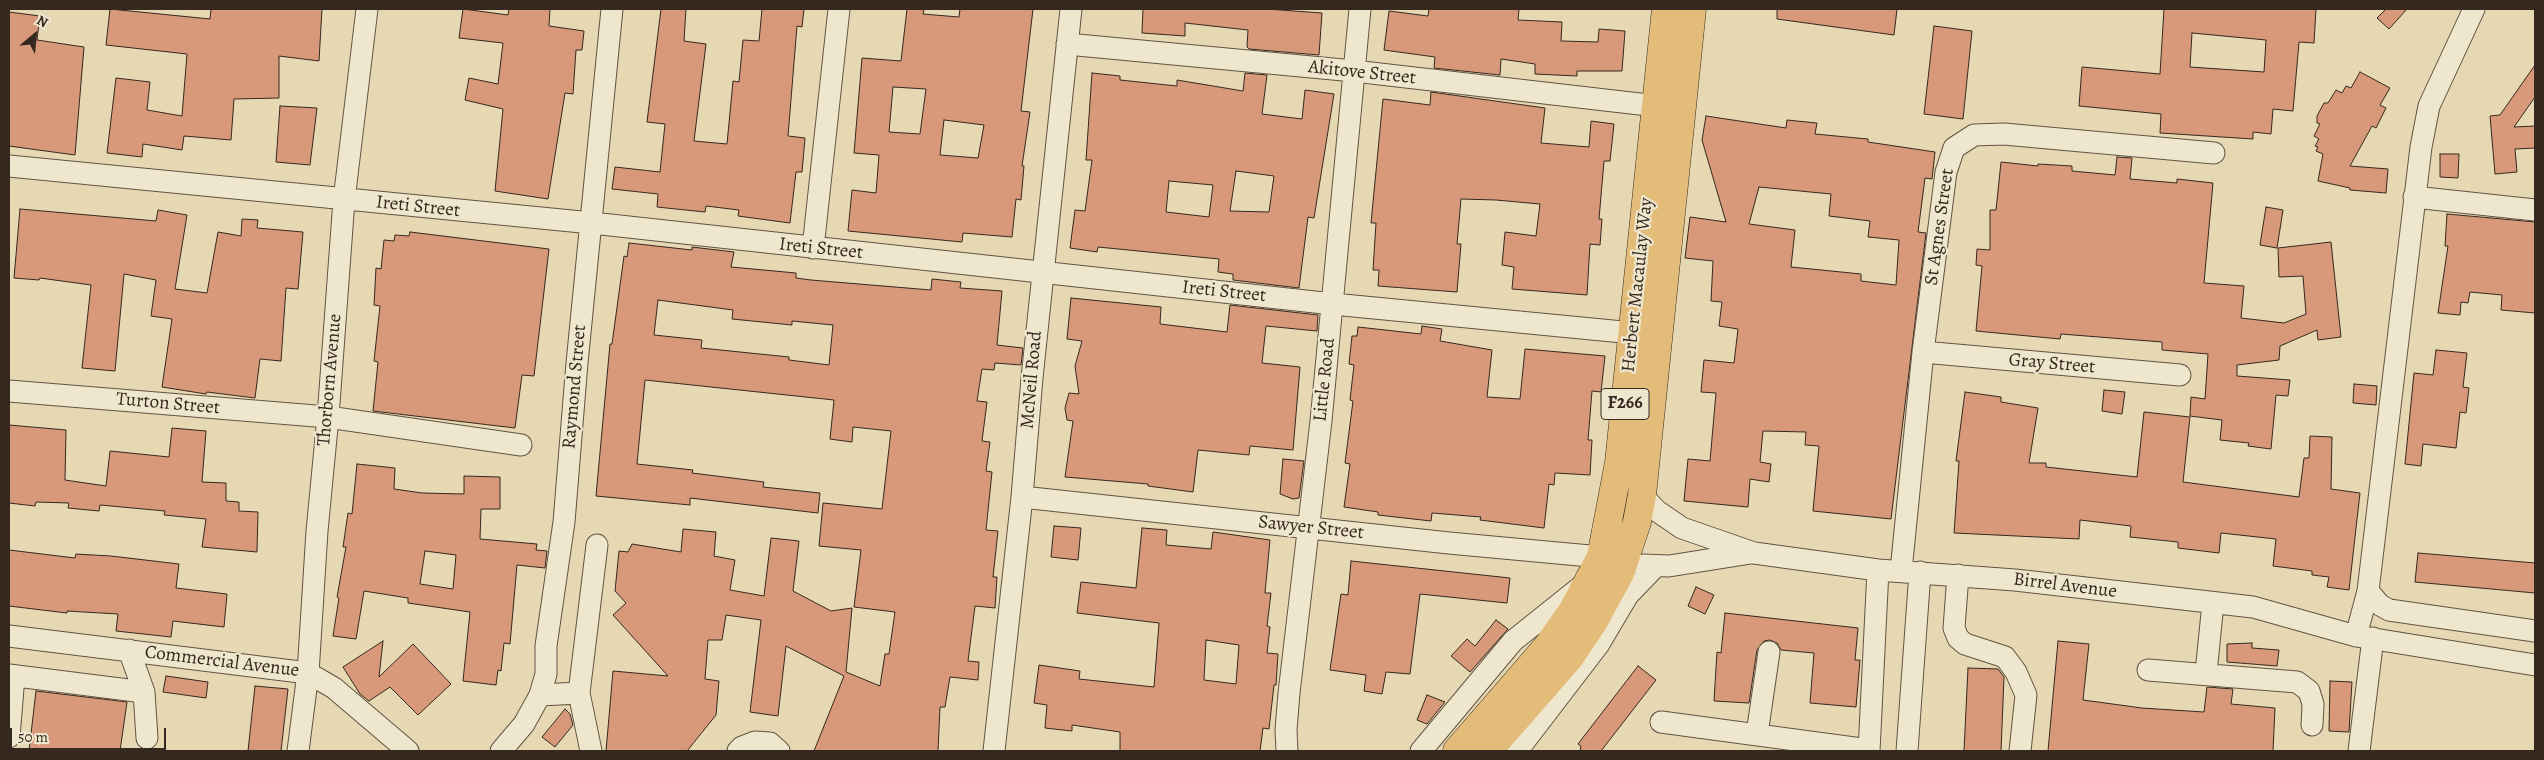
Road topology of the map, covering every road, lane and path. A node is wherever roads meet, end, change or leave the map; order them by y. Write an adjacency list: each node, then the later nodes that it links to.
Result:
1 (367, 9): 15 (street, Thorborn Avenue)
2 (612, 9): 17 (street, Raymond Street)
3 (839, 9): 18 (street)
4 (1071, 9): 9 (street, McNeil Road)
5 (1360, 9): 10 (street, Little Road)
6 (1666, 9): 11 (highway, Herbert Macaulay Way / F266)
7 (1692, 9): 27 (highway, Herbert Macaulay Way / F266)
8 (2474, 9): 14 (street)
9 (1067, 44): 10 (street, Akitove Street); 19 (street, McNeil Road)
10 (1354, 71): 11 (street, Akitove Street); 20 (street, Little Road)
11 (1657, 106): 21 (highway, Herbert Macaulay Way / F266)
12 (2214, 153): 22 (street, St Agnes Street)
13 (9, 166): 15 (street, Ireti Street)
14 (2414, 197): 16 (street); 37 (street)
15 (344, 200): 17 (street, Ireti Street); 25 (street, Thorborn Avenue)
16 (2535, 210)
17 (592, 223): 18 (street, Ireti Street); 51 (street, Raymond Street)
18 (813, 248): 19 (street, Ireti Street)
19 (1043, 272): 20 (street, Ireti Street); 28 (street, McNeil Road)
20 (1333, 304): 21 (street, Ireti Street); 29 (street, Little Road)
21 (1633, 333): 35 (highway, Herbert Macaulay Way / F266)
22 (1923, 352): 23 (street, Gray Street); 34 (street, St Agnes Street)
23 (2180, 375)
24 (9, 391): 25 (street, Turton Street)
25 (328, 417): 26 (street, Turton Street); 46 (street, Thorborn Avenue)
26 (521, 445)
27 (1642, 495): 31 (street); 35 (highway, Herbert Macaulay Way / F266)
28 (1022, 497): 29 (street, Sawyer Street); 63 (street, McNeil Road)
29 (1309, 528): 35 (street, Sawyer Street); 64 (street, Little Road)
30 (597, 545): 50 (street)
31 (1754, 553): 32 (street, Sawyer Street); 33 (street, Birrel Avenue)
32 (1655, 567): 35 (street, Sawyer Street); 35 (street)
33 (1878, 570): 34 (street, Birrel Avenue); 69 (street)
34 (1910, 571): 36 (street, Birrel Avenue); 70 (street, St Agnes Street)
35 (1612, 573): 65 (street); 66 (highway, Herbert Macaulay Way / F266); 67 (highway, Herbert Macaulay Way / F266); 68 (street)
36 (1958, 575): 38 (street, Birrel Avenue); 71 (street)
37 (2368, 591): 39 (street); 41 (street)
38 (2213, 603): 41 (street, Birrel Avenue); 47 (street)
39 (2535, 631)
40 (9, 636): 42 (street, Commercial Avenue)
41 (2365, 637): 44 (street, Birrel Avenue); 72 (street)
42 (129, 650): 46 (street, Commercial Avenue); 49 (street)
43 (1769, 652): 54 (street)
44 (2535, 665)
45 (2148, 670): 47 (street)
46 (308, 673): 57 (street, Thorborn Avenue); 58 (street, Commercial Avenue)
47 (2206, 673): 53 (street)
48 (11, 676): 49 (street); 55 (street)
49 (144, 692): 56 (street)
50 (579, 693): 51 (street); 60 (street)
51 (540, 695): 59 (street, Raymond Street)
52 (1661, 722): 54 (street)
53 (2312, 725)
54 (1757, 734): 69 (street)
55 (9, 737)
56 (147, 738)
57 (298, 751)
58 (408, 751)
59 (501, 751)
60 (591, 751)
61 (738, 751): 62 (street)
62 (779, 751)
63 (994, 751)
64 (1288, 751)
65 (1421, 751)
66 (1457, 751)
67 (1488, 751)
68 (1517, 751)
69 (1869, 751)
70 (1907, 751)
71 (2020, 751)
72 (2359, 751)

